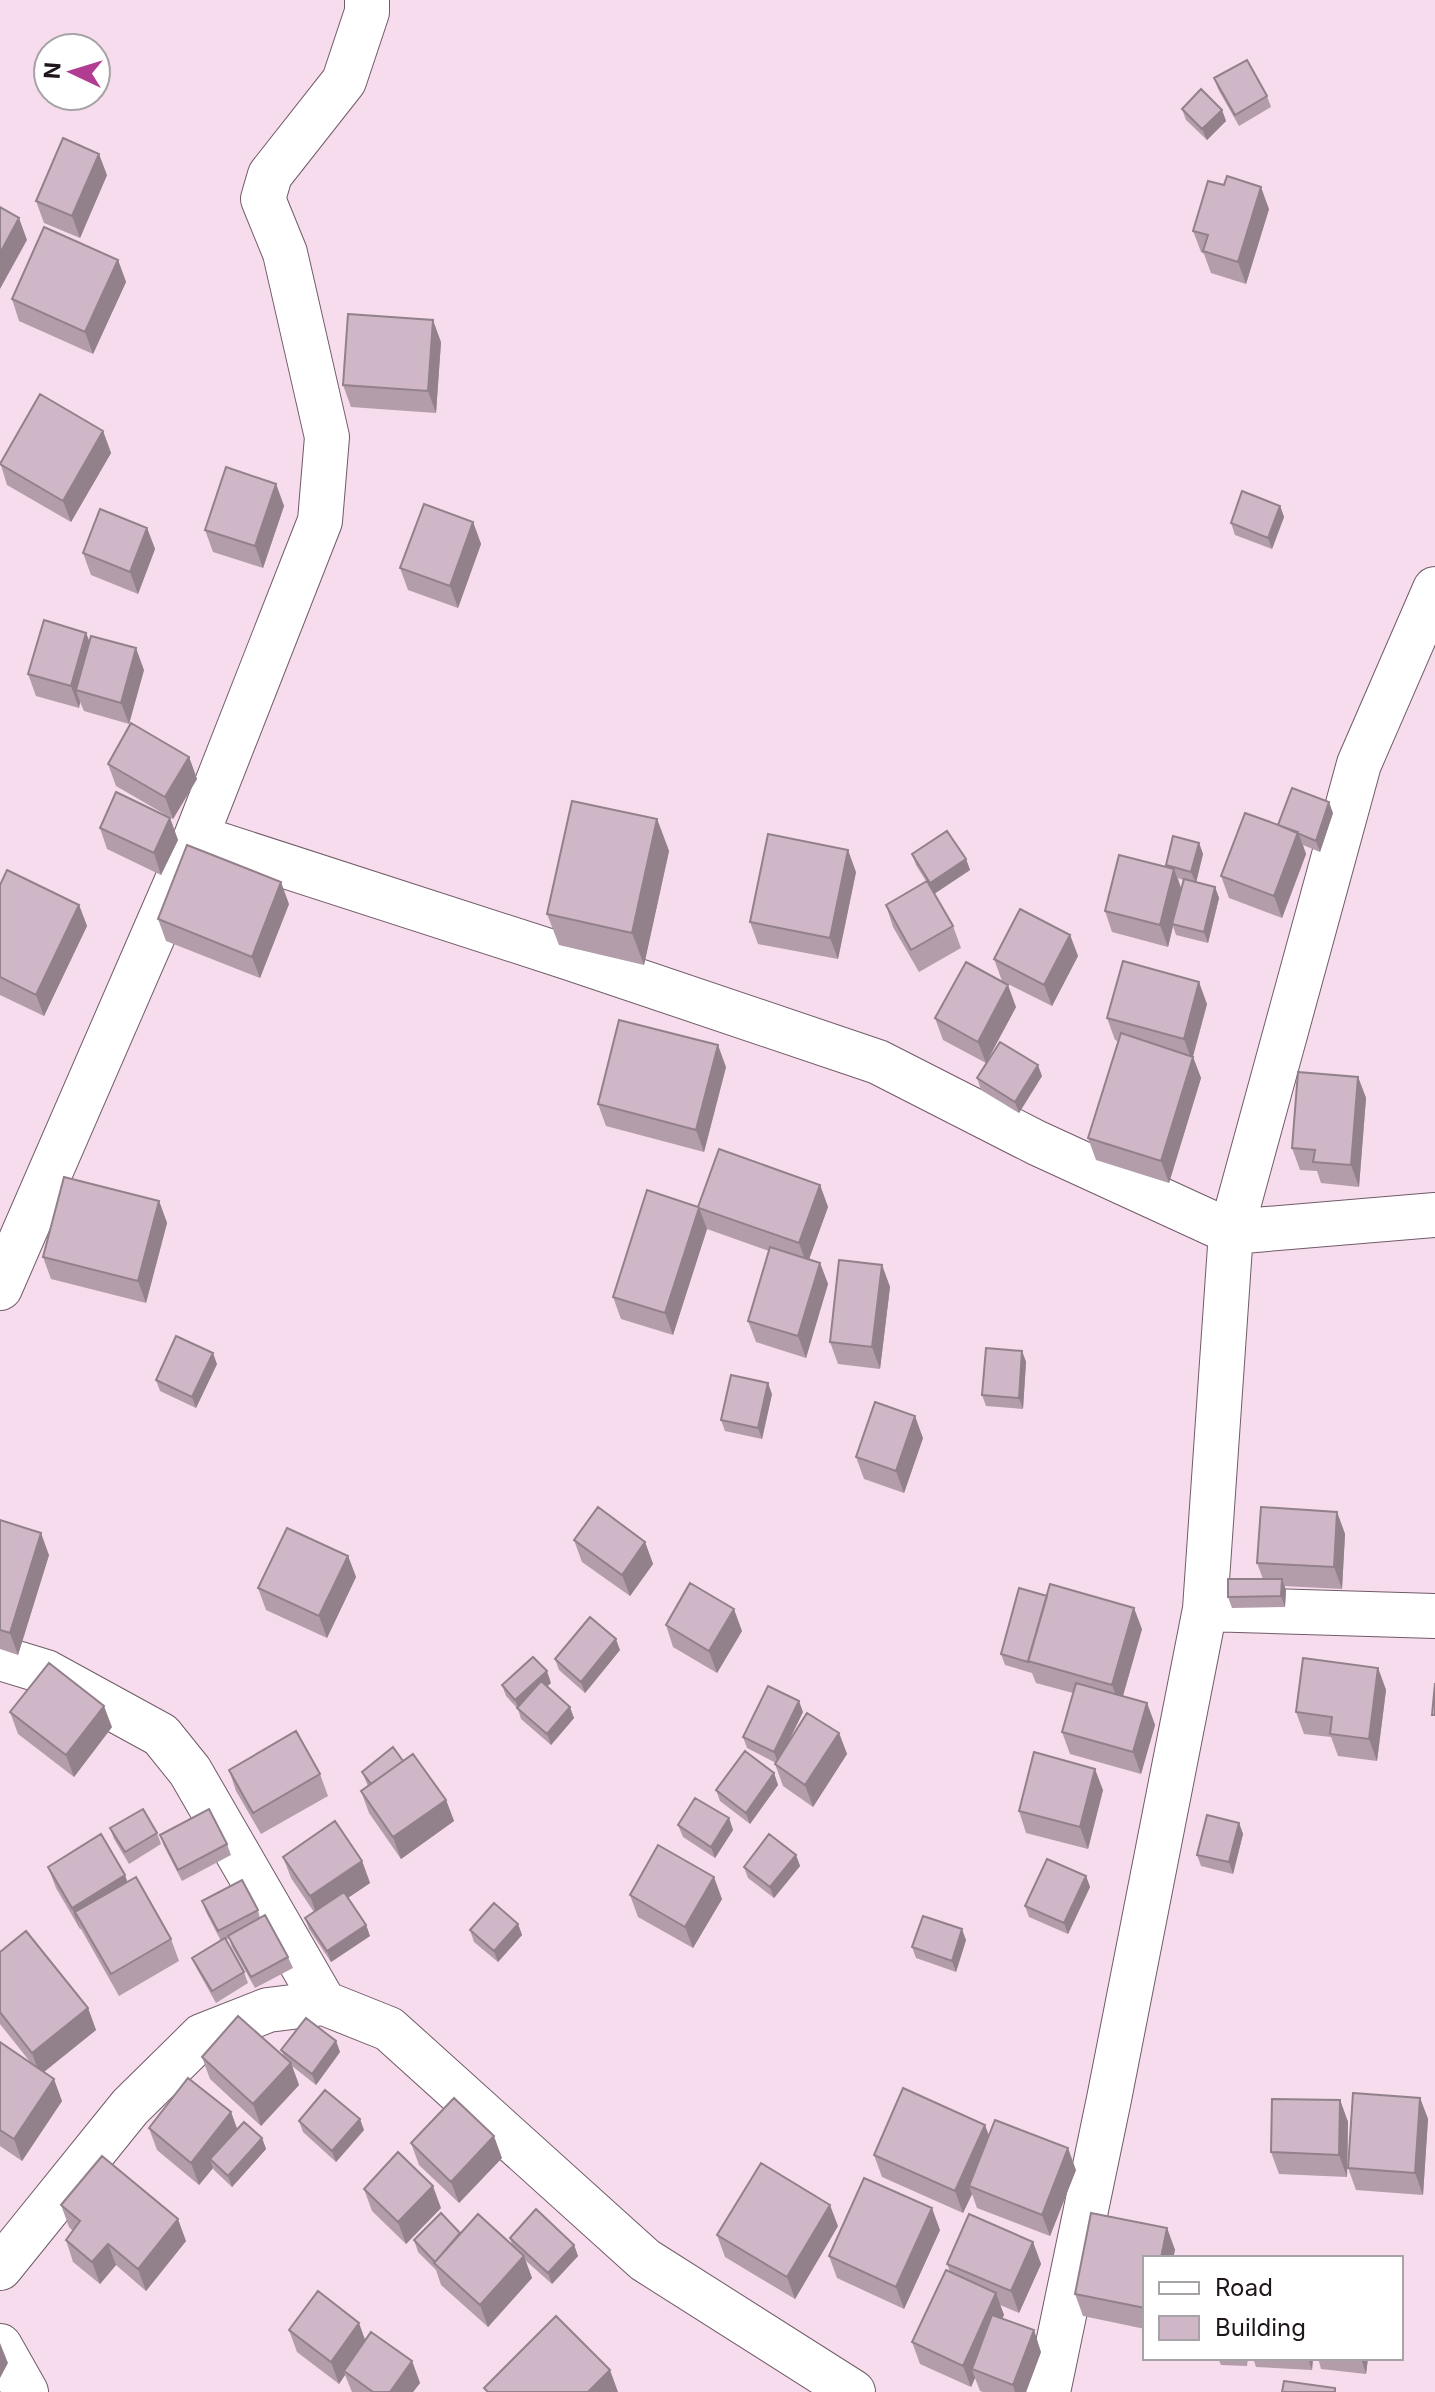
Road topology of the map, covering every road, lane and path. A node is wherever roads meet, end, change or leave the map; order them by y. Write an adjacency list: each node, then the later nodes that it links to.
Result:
1 (367, 0): 3 (street)
2 (1435, 589): 5 (street)
3 (196, 837): 5 (street); 6 (street)
4 (1435, 1215): 5 (street)
5 (1231, 1232): 7 (street)
6 (0, 1288)
7 (1205, 1609): 8 (street); 15 (street)
8 (1435, 1616)
9 (0, 1658): 10 (street)
10 (324, 2003): 11 (street); 14 (street)
11 (0, 2268)
12 (0, 2346): 13 (street)
13 (26, 2392)
14 (853, 2392)
15 (1048, 2392)

